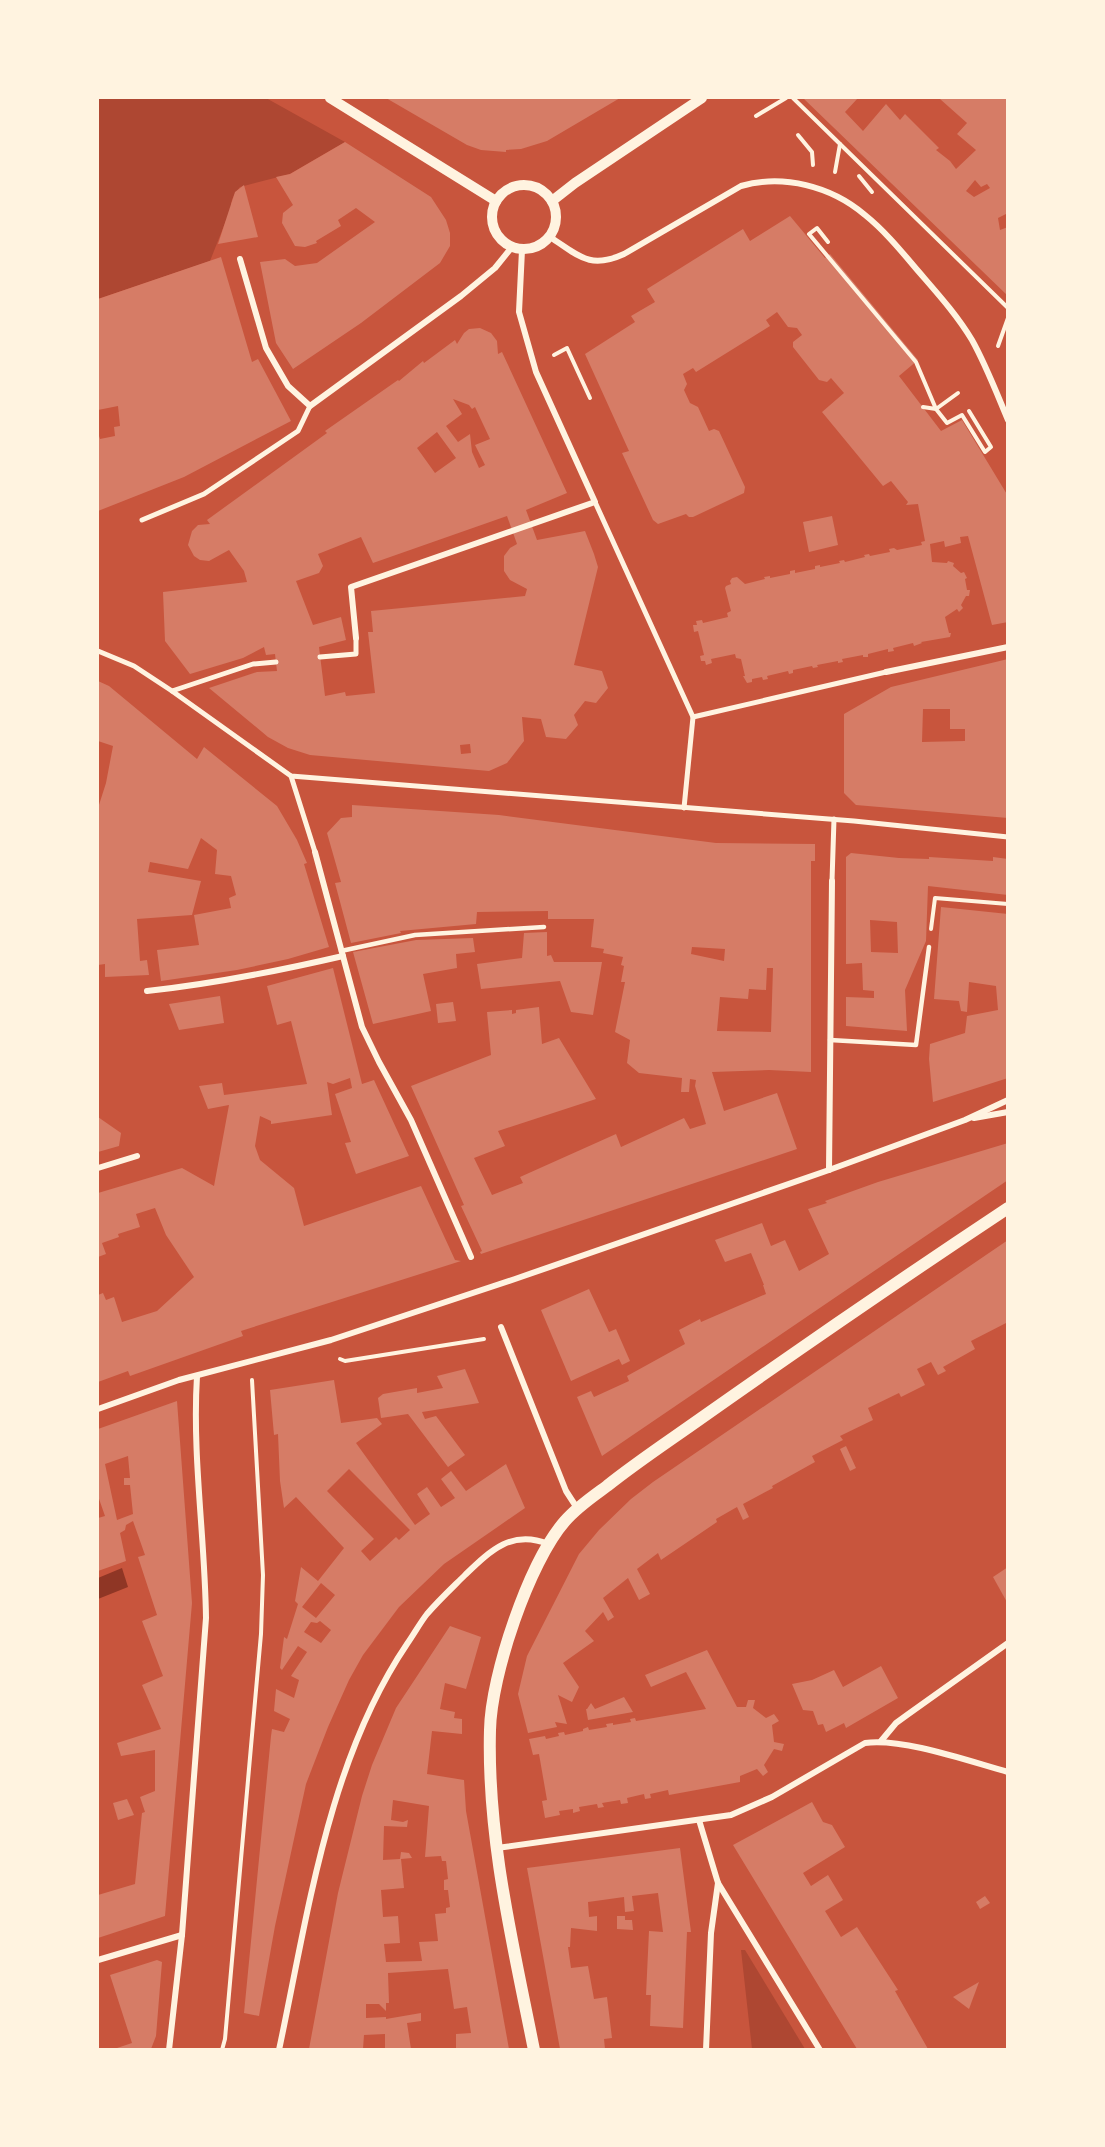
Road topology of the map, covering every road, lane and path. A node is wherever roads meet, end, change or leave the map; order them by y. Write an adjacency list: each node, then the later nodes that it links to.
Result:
1 (330, 98): 12 (street)
2 (702, 98): 13 (street)
3 (786, 98): 5 (path)
4 (793, 98): 7 (path)
5 (756, 116)
6 (798, 135): 8 (path)
7 (840, 144): 9 (path); 18 (path)
8 (813, 165)
9 (835, 172)
10 (859, 176): 11 (path)
11 (873, 193)
12 (496, 201): 13 (street); 16 (street)
13 (552, 201): 14 (street)
14 (550, 237): 16 (street); 28 (street)
15 (828, 242): 26 (path)
16 (517, 248): 24 (street); 29 (street)
17 (240, 259): 24 (street)
18 (1008, 309)
19 (1008, 318): 20 (path)
20 (998, 346)
21 (554, 355): 23 (path)
22 (958, 393): 26 (path)
23 (591, 398)
24 (310, 406): 30 (street)
25 (923, 407): 26 (path)
26 (936, 409): 27 (path)
27 (969, 411)
28 (1008, 420)
29 (595, 502): 31 (street); 38 (street)
30 (141, 520)
31 (356, 638): 34 (street)
32 (1008, 647): 36 (street)
33 (98, 651): 37 (street)
34 (320, 657)
35 (276, 662): 37 (street)
36 (886, 672): 38 (street)
37 (172, 691): 39 (street)
38 (693, 717): 40 (street)
39 (291, 776): 40 (street); 43 (street)
40 (684, 808): 41 (street)
41 (834, 819): 42 (street); 44 (street)
42 (1008, 837)
43 (315, 852): 48 (street)
44 (832, 881): 50 (street)
45 (1008, 904): 47 (path)
46 (543, 927): 48 (lane)
47 (929, 947): 50 (lane)
48 (342, 954): 49 (street); 58 (street)
49 (147, 991)
50 (831, 1040): 56 (street)
51 (1008, 1100): 53 (street)
52 (1008, 1112): 53 (street)
53 (965, 1120): 56 (street)
54 (137, 1156): 55 (street)
55 (98, 1168)
56 (829, 1170): 62 (street)
57 (1008, 1208): 65 (main road)
58 (471, 1257)
59 (501, 1327): 65 (street)
60 (463, 1343): 61 (path)
61 (353, 1360)
62 (251, 1361): 63 (street); 76 (path)
63 (197, 1376): 64 (street); 73 (street)
64 (98, 1409)
65 (577, 1508): 66 (main road)
66 (548, 1544): 71 (main road); 77 (street)
67 (1008, 1643): 68 (street)
68 (881, 1741): 69 (street); 70 (street)
69 (1008, 1772)
70 (699, 1820): 71 (street); 72 (street)
71 (497, 1848): 78 (main road)
72 (718, 1883): 79 (street); 80 (street)
73 (182, 1935): 74 (street); 75 (street)
74 (98, 1960)
75 (169, 2049)
76 (222, 2049)
77 (279, 2049)
78 (534, 2049)
79 (706, 2049)
80 (820, 2049)

